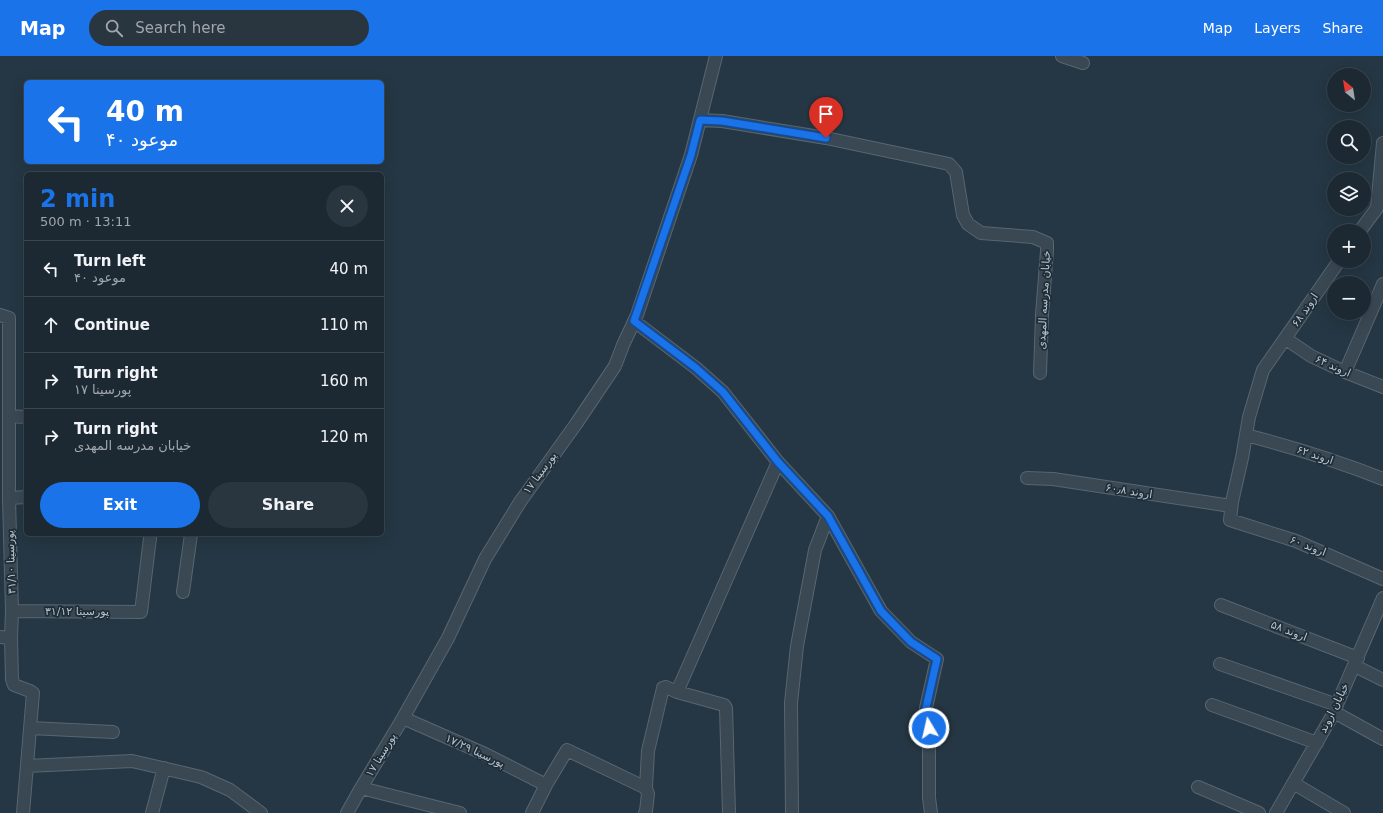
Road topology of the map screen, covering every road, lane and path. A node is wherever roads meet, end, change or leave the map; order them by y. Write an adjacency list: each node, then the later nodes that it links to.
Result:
1 (716, 56): 4 (street, پورسینا ۱۷)
2 (1062, 56): 3 (street)
3 (1083, 63)
4 (700, 120): 10 (street, پورسینا ۱۷); 13 (street, خیابان مدرسه المهدی)
5 (1383, 142): 6 (street)
6 (1365, 224)
7 (1334, 268): 11 (street, اروند ۶۸)
8 (1383, 284): 12 (street)
9 (4, 316): 15 (street, پورسینا ۳۱/۱۰)
10 (634, 321): 18 (street); 40 (street, پورسینا ۱۷)
11 (1286, 339): 12 (street, اروند ۶۴); 17 (street, اروند ۶۸)
12 (1345, 372): 14 (street, اروند ۶۴)
13 (1040, 373)
14 (1383, 387)
15 (9, 416): 16 (street); 22 (street, پورسینا ۳۱/۱۰)
16 (24, 417)
17 (1246, 435): 20 (street, اروند ۶۲); 23 (street, اروند ۶۸)
18 (778, 462): 24 (street); 37 (street)
19 (1027, 478): 23 (street, اروند ۶۰٫۸)
20 (1383, 479)
21 (24, 497): 22 (street)
22 (9, 498): 32 (street, پورسینا ۳۱/۱۰)
23 (1231, 506): 25 (street, اروند ۶۸)
24 (828, 516): 60 (street); 61 (street)
25 (1230, 520): 28 (street, اروند ۶۰)
26 (191, 536): 29 (street)
27 (150, 538): 32 (street, پورسینا ۳۱/۱۲)
28 (1383, 579)
29 (183, 592)
30 (1383, 598): 34 (street, خیابان اروند)
31 (1221, 605): 34 (street, اروند ۵۸)
32 (12, 611): 33 (street, پورسینا ۳۱/۱۰)
33 (5, 638): 41 (street, پورسینا ۳۱/۱۰)
34 (1356, 662): 36 (street, اروند ۵۸); 39 (street, خیابان اروند)
35 (1220, 664): 39 (street)
36 (1383, 680)
37 (677, 692): 51 (street); 59 (street)
38 (1212, 705): 44 (street)
39 (1335, 708): 43 (street); 44 (street, خیابان اروند)
40 (403, 718): 48 (street, پورسینا ۱۷/۲۹); 50 (street, پورسینا ۱۷)
41 (30, 728): 42 (street); 45 (street)
42 (113, 732)
43 (1383, 739)
44 (1316, 743): 47 (street, خیابان اروند)
45 (27, 766): 46 (street); 52 (street)
46 (164, 768): 53 (street); 54 (street)
47 (1293, 783): 63 (street, خیابان اروند); 64 (street)
48 (546, 786): 51 (street); 57 (street)
49 (1198, 787): 62 (street)
50 (361, 788): 55 (street, پورسینا ۱۷); 56 (street)
51 (646, 788): 58 (street)
52 (23, 813)
53 (152, 813)
54 (261, 813)
55 (347, 813)
56 (460, 813)
57 (532, 813)
58 (645, 813)
59 (729, 813)
60 (792, 813)
61 (931, 813)
62 (1259, 813)
63 (1276, 813)
64 (1344, 813)

